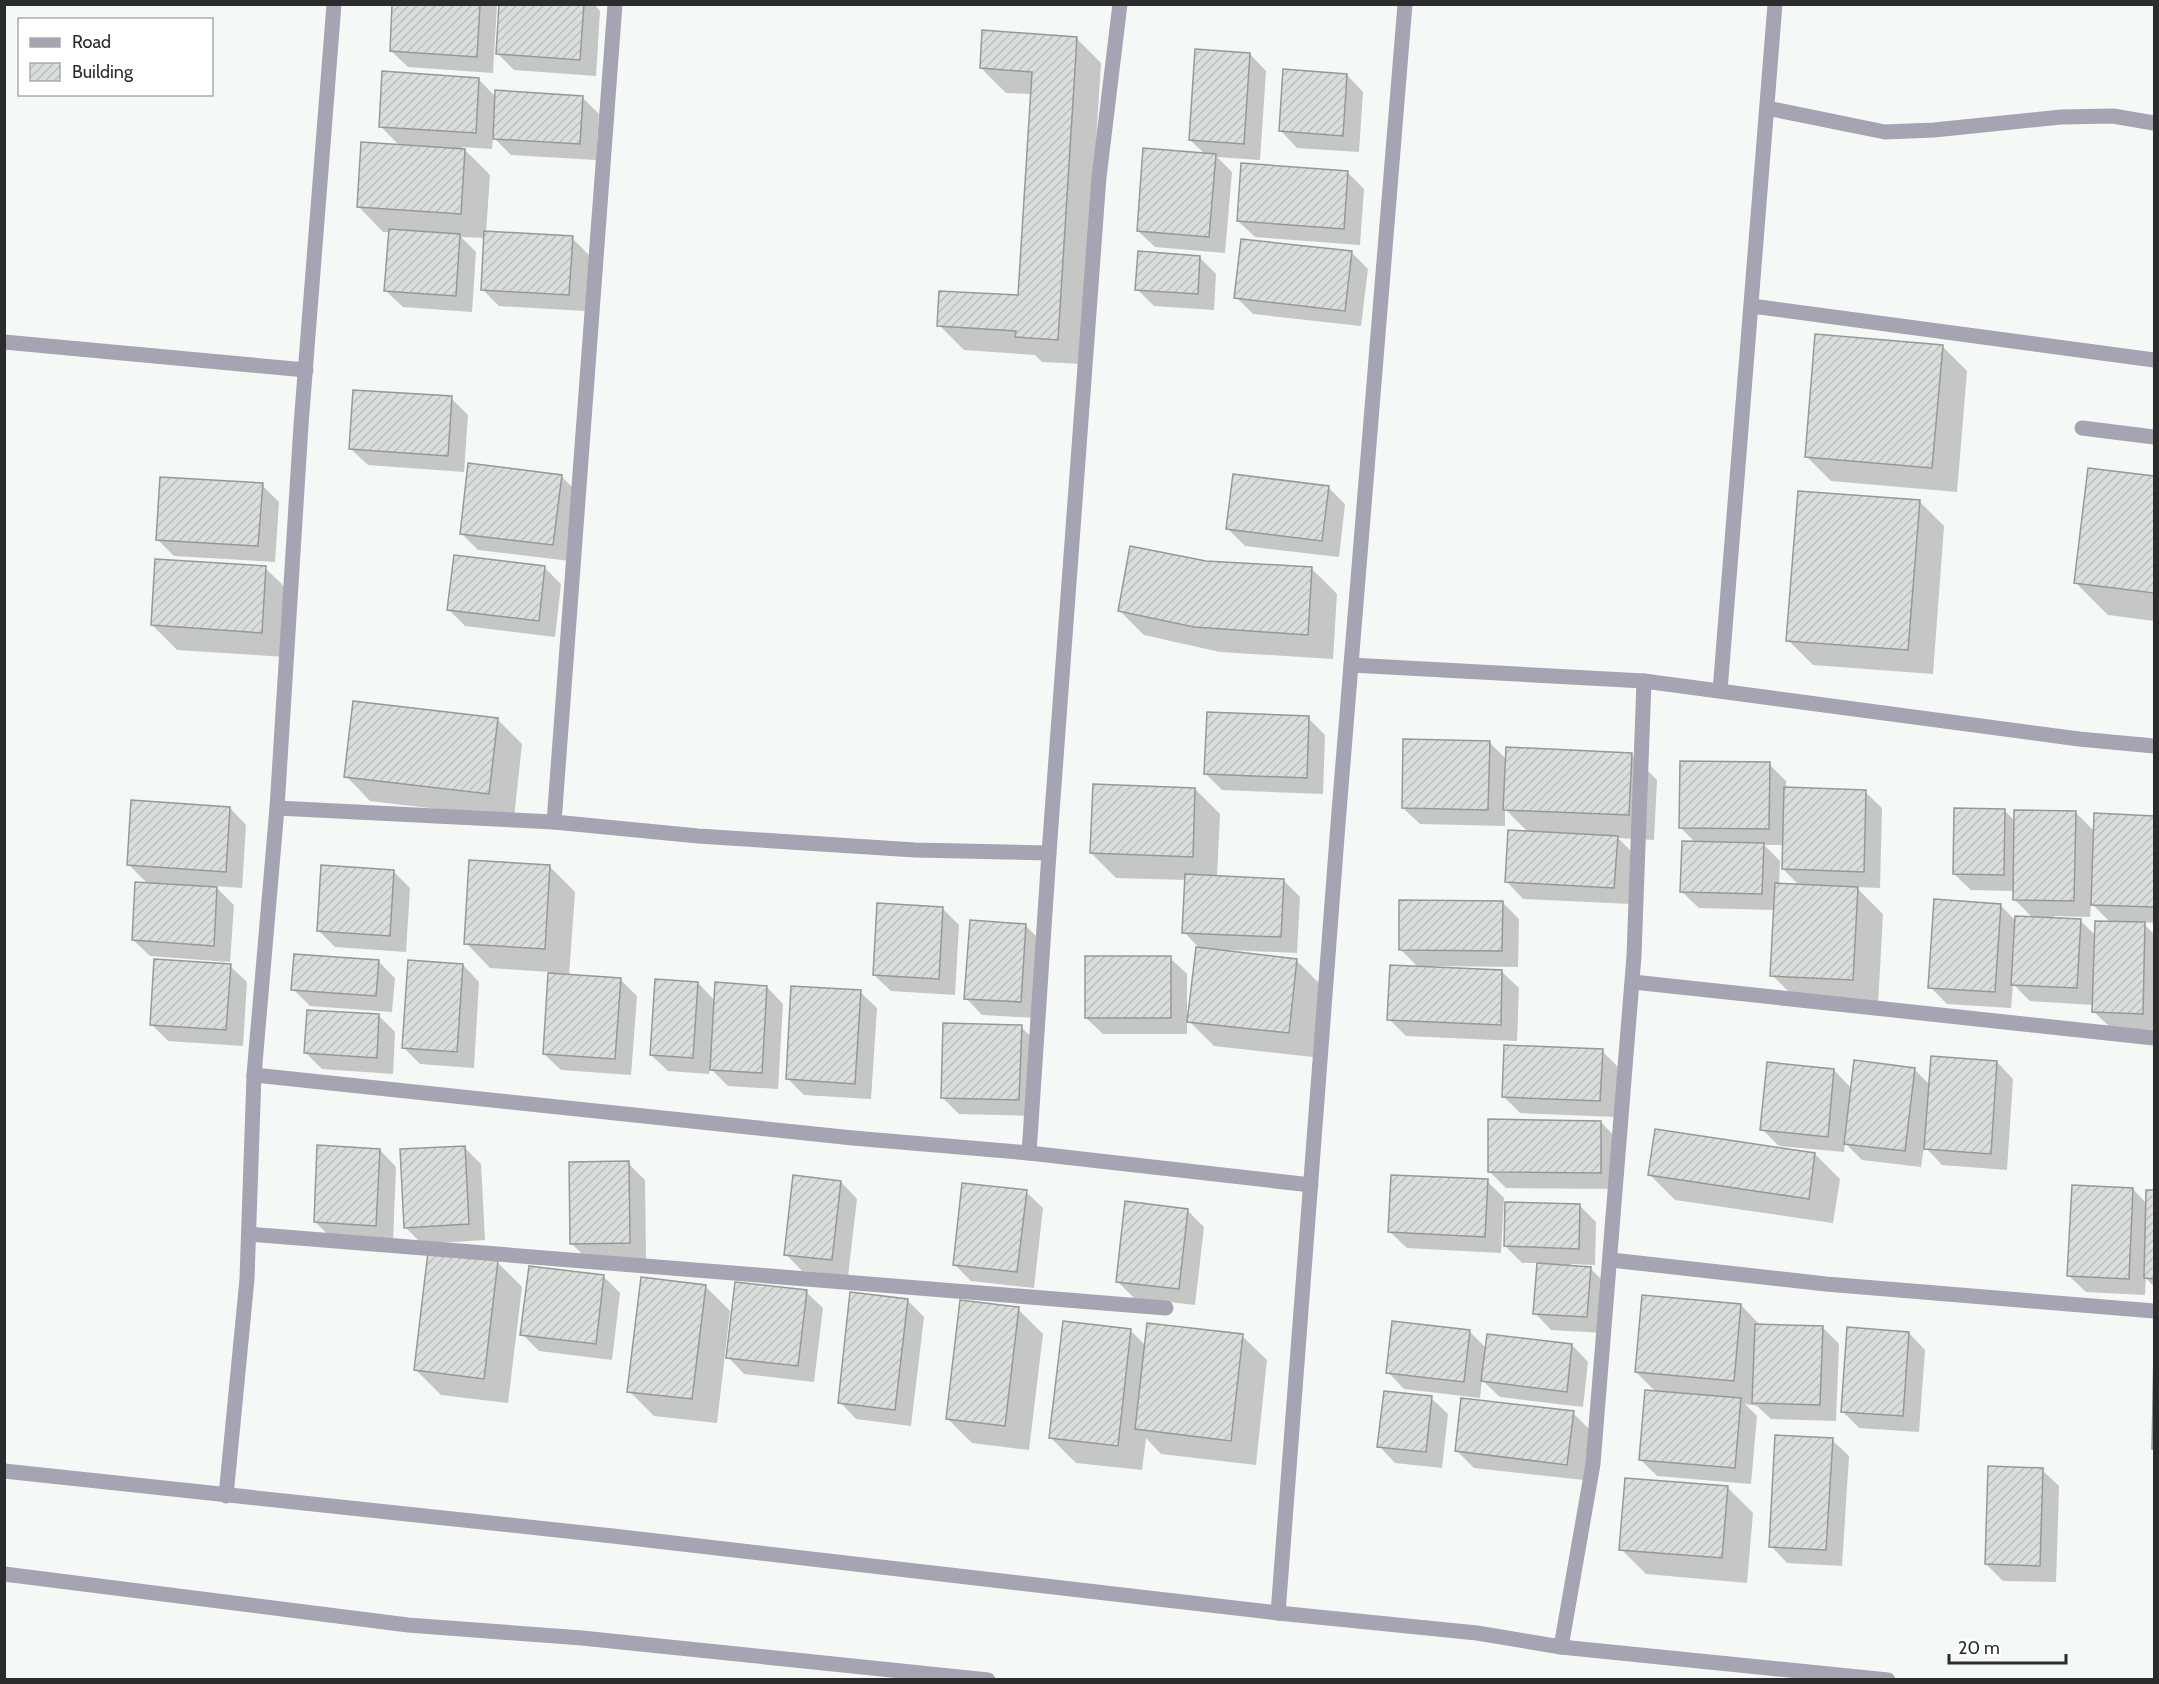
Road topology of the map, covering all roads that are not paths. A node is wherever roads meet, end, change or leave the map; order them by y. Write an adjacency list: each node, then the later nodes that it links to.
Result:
1 (334, 4): 11 (street)
2 (615, 4): 19 (street)
3 (1120, 4): 20 (street)
4 (1405, 4): 14 (street)
5 (1775, 4): 6 (street)
6 (1767, 108): 7 (street); 8 (street)
7 (2154, 123)
8 (1752, 306): 10 (street); 16 (street)
9 (4, 342): 11 (street)
10 (2154, 360)
11 (306, 370): 18 (street)
12 (2082, 428): 13 (street)
13 (2154, 437)
14 (1351, 664): 15 (street); 25 (street)
15 (1644, 681): 16 (street); 21 (street)
16 (1720, 691): 17 (street)
17 (2154, 746)
18 (277, 808): 19 (street); 23 (street)
19 (554, 822): 20 (street)
20 (1049, 853): 24 (street)
21 (1633, 981): 22 (street); 27 (street)
22 (2154, 1038)
23 (254, 1075): 24 (street); 26 (street)
24 (1029, 1153): 25 (street)
25 (1311, 1185): 33 (street)
26 (249, 1234): 28 (street); 31 (street)
27 (1611, 1260): 29 (street); 34 (street)
28 (1166, 1308)
29 (2154, 1311)
30 (4, 1471): 31 (street)
31 (226, 1496): 33 (street)
32 (4, 1574): 35 (street)
33 (1278, 1613): 34 (street)
34 (1561, 1647): 36 (street)
35 (988, 1680)
36 (1888, 1680)

